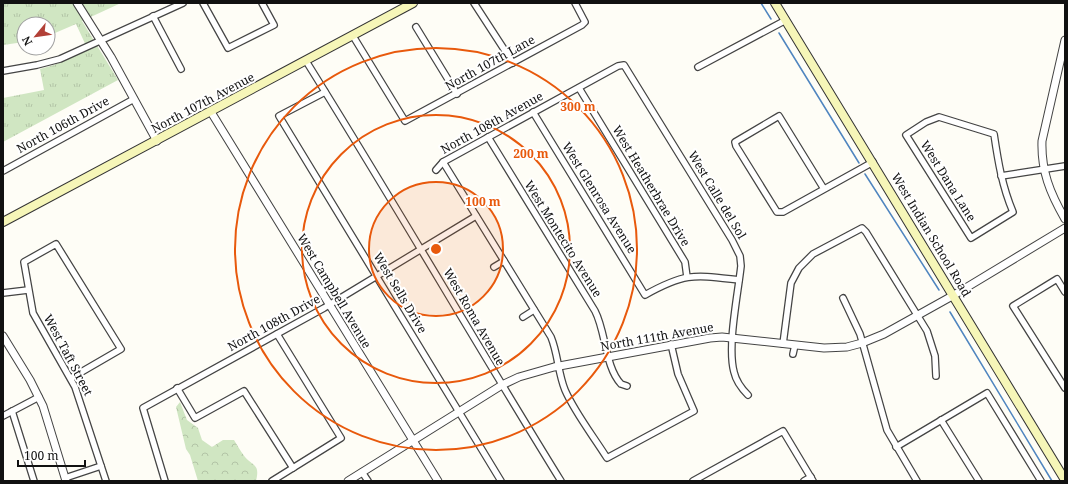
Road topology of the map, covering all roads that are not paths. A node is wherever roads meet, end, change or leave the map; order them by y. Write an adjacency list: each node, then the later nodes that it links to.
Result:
1 (78, 3): 13 (street)
2 (183, 3): 9 (street)
3 (203, 3): 4 (street)
4 (262, 3)
5 (413, 3): 12 (main road, North 107th Avenue)
6 (474, 3): 16 (street)
7 (575, 3): 16 (street, North 107th Lane)
8 (775, 3): 10 (main road, West Indian School Road)
9 (153, 16): 13 (street); 19 (street)
10 (786, 20): 18 (street); 30 (main road, West Indian School Road)
11 (416, 27): 23 (street)
12 (353, 36): 15 (main road, North 107th Avenue); 23 (street, North 107th Lane)
13 (101, 40): 20 (street); 24 (street)
14 (1065, 40): 34 (street)
15 (306, 62): 22 (street, West Roma Avenue); 25 (main road, North 107th Avenue)
16 (512, 63): 23 (street, North 107th Lane)
17 (624, 65): 21 (street, North 108th Avenue); 48 (street, West Calle del Sol)
18 (698, 67)
19 (181, 69)
20 (3, 71)
21 (579, 88): 26 (street, North 108th Avenue); 47 (street, West Heatherbrae Drive)
22 (325, 92): 41 (street, West Roma Avenue); 46 (street, West Sells Drive)
23 (457, 94)
24 (134, 100): 28 (street); 33 (street, North 106th Drive)
25 (211, 112): 28 (main road, North 107th Avenue); 54 (street, West Campbell Avenue)
26 (533, 112): 27 (street, North 108th Avenue); 47 (street, West Glenrosa Avenue)
27 (488, 137): 29 (street, North 108th Avenue); 66 (street, West Montecito Avenue)
28 (156, 141): 39 (main road, North 107th Avenue)
29 (444, 162): 32 (street, North 108th Avenue); 37 (street)
30 (873, 162): 36 (street); 52 (main road, West Indian School Road)
31 (1065, 166): 34 (street)
32 (436, 170)
33 (3, 171)
34 (1044, 171): 35 (street); 38 (street)
35 (1001, 176): 35 (street, West Dana Lane)
36 (824, 189): 36 (street)
37 (476, 216): 41 (street, North 108th Drive); 42 (street)
38 (1065, 219)
39 (3, 222)
40 (1065, 228): 52 (street, North 111th Avenue)
41 (422, 249): 46 (street, North 108th Drive); 70 (street, West Roma Avenue)
42 (504, 261): 43 (street); 55 (street)
43 (494, 267)
44 (790, 267): 45 (street)
45 (797, 271): 56 (street); 63 (street)
46 (377, 275): 54 (street, North 108th Drive); 77 (street, West Sells Drive)
47 (688, 276): 48 (street)
48 (739, 280): 60 (street, West Calle del Sol)
49 (28, 290): 51 (street); 69 (street, West Taft Street); 69 (street, West Taft Street)
50 (1065, 292): 73 (street)
51 (3, 293)
52 (954, 295): 56 (street, North 111th Avenue); 87 (main road, West Indian School Road)
53 (843, 298): 61 (street)
54 (330, 304): 58 (street, North 108th Drive); 80 (street, West Campbell Avenue)
55 (534, 310): 57 (street); 67 (street)
56 (918, 316): 61 (street, North 111th Avenue); 68 (street)
57 (523, 317)
58 (278, 334): 72 (street, North 108th Drive); 83 (street)
59 (3, 336): 75 (street)
60 (733, 338): 62 (street, North 111th Avenue); 63 (street, North 111th Avenue); 74 (street, West Calle del Sol)
61 (862, 343): 64 (street, North 111th Avenue); 81 (street)
62 (671, 344): 66 (street, North 111th Avenue); 67 (street)
63 (783, 344): 64 (street, North 111th Avenue)
64 (795, 345): 65 (street)
65 (793, 354)
66 (609, 356): 67 (street, North 111th Avenue); 71 (street, West Montecito Avenue)
67 (559, 366): 70 (street, North 111th Avenue)
68 (936, 376)
69 (71, 378): 82 (street, West Taft Street)
70 (502, 385): 77 (street, North 111th Avenue); 96 (street, West Roma Avenue)
71 (627, 386)
72 (177, 388): 83 (street); 90 (street, North 108th Drive)
73 (1065, 388)
74 (748, 395)
75 (38, 397): 76 (street); 85 (street)
76 (12, 411): 78 (street); 88 (street)
77 (459, 412): 80 (street, North 111th Avenue); 95 (street, West Sells Drive)
78 (3, 416)
79 (941, 420): 81 (street); 100 (street); 101 (street)
80 (413, 441): 84 (street, North 111th Avenue); 94 (street, West Campbell Avenue)
81 (896, 447): 99 (street)
82 (101, 466): 85 (street); 89 (street, West Taft Street)
83 (293, 468): 91 (street)
84 (362, 472): 92 (street, North 111th Avenue); 93 (street)
85 (65, 479)
86 (812, 479): 97 (street); 98 (street)
87 (1065, 480)
88 (34, 481)
89 (106, 481)
90 (165, 481)
91 (272, 481)
92 (348, 481)
93 (368, 481)
94 (438, 481)
95 (501, 481)
96 (561, 481)
97 (693, 481)
98 (804, 481)
99 (917, 481)
100 (979, 481)
101 (1040, 481)

